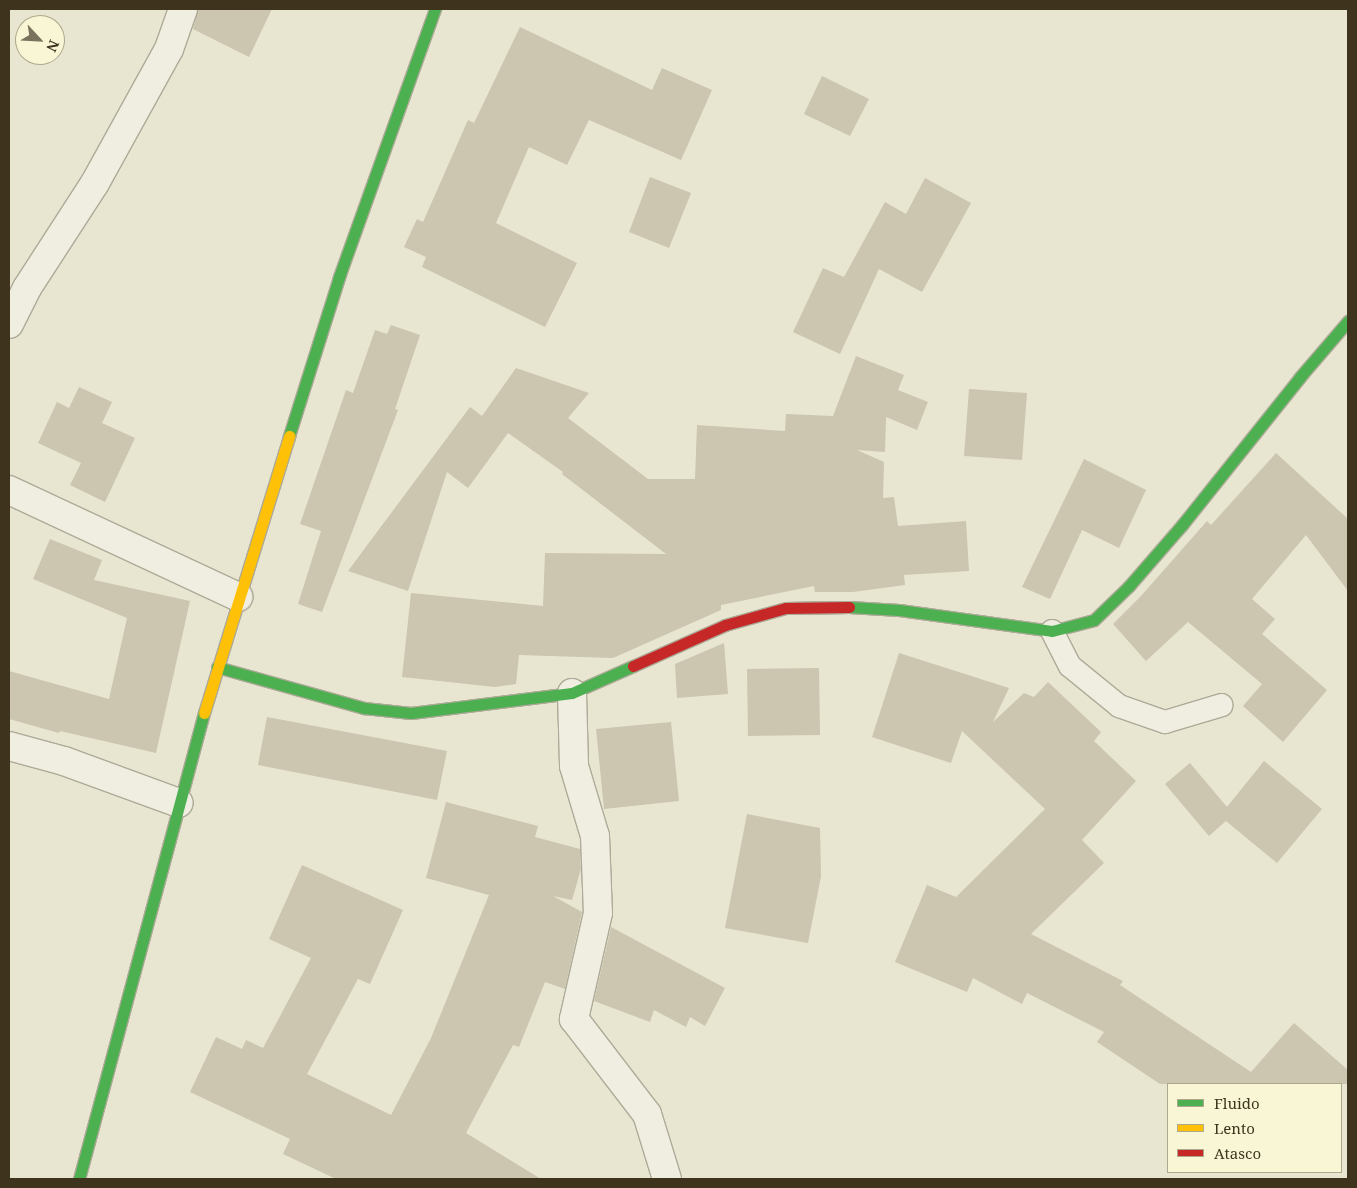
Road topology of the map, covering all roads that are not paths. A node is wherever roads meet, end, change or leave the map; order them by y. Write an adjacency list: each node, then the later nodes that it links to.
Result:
1 (184, 9): 4 (street)
2 (435, 9): 6 (street)
3 (1348, 321): 7 (street)
4 (9, 324)
5 (9, 490): 6 (street)
6 (238, 597): 8 (street)
7 (1052, 631): 9 (street); 10 (lane)
8 (216, 668): 9 (street); 12 (street)
9 (572, 692): 14 (street)
10 (1222, 705)
11 (9, 746): 12 (street)
12 (179, 804): 13 (street)
13 (78, 1179)
14 (666, 1179)

